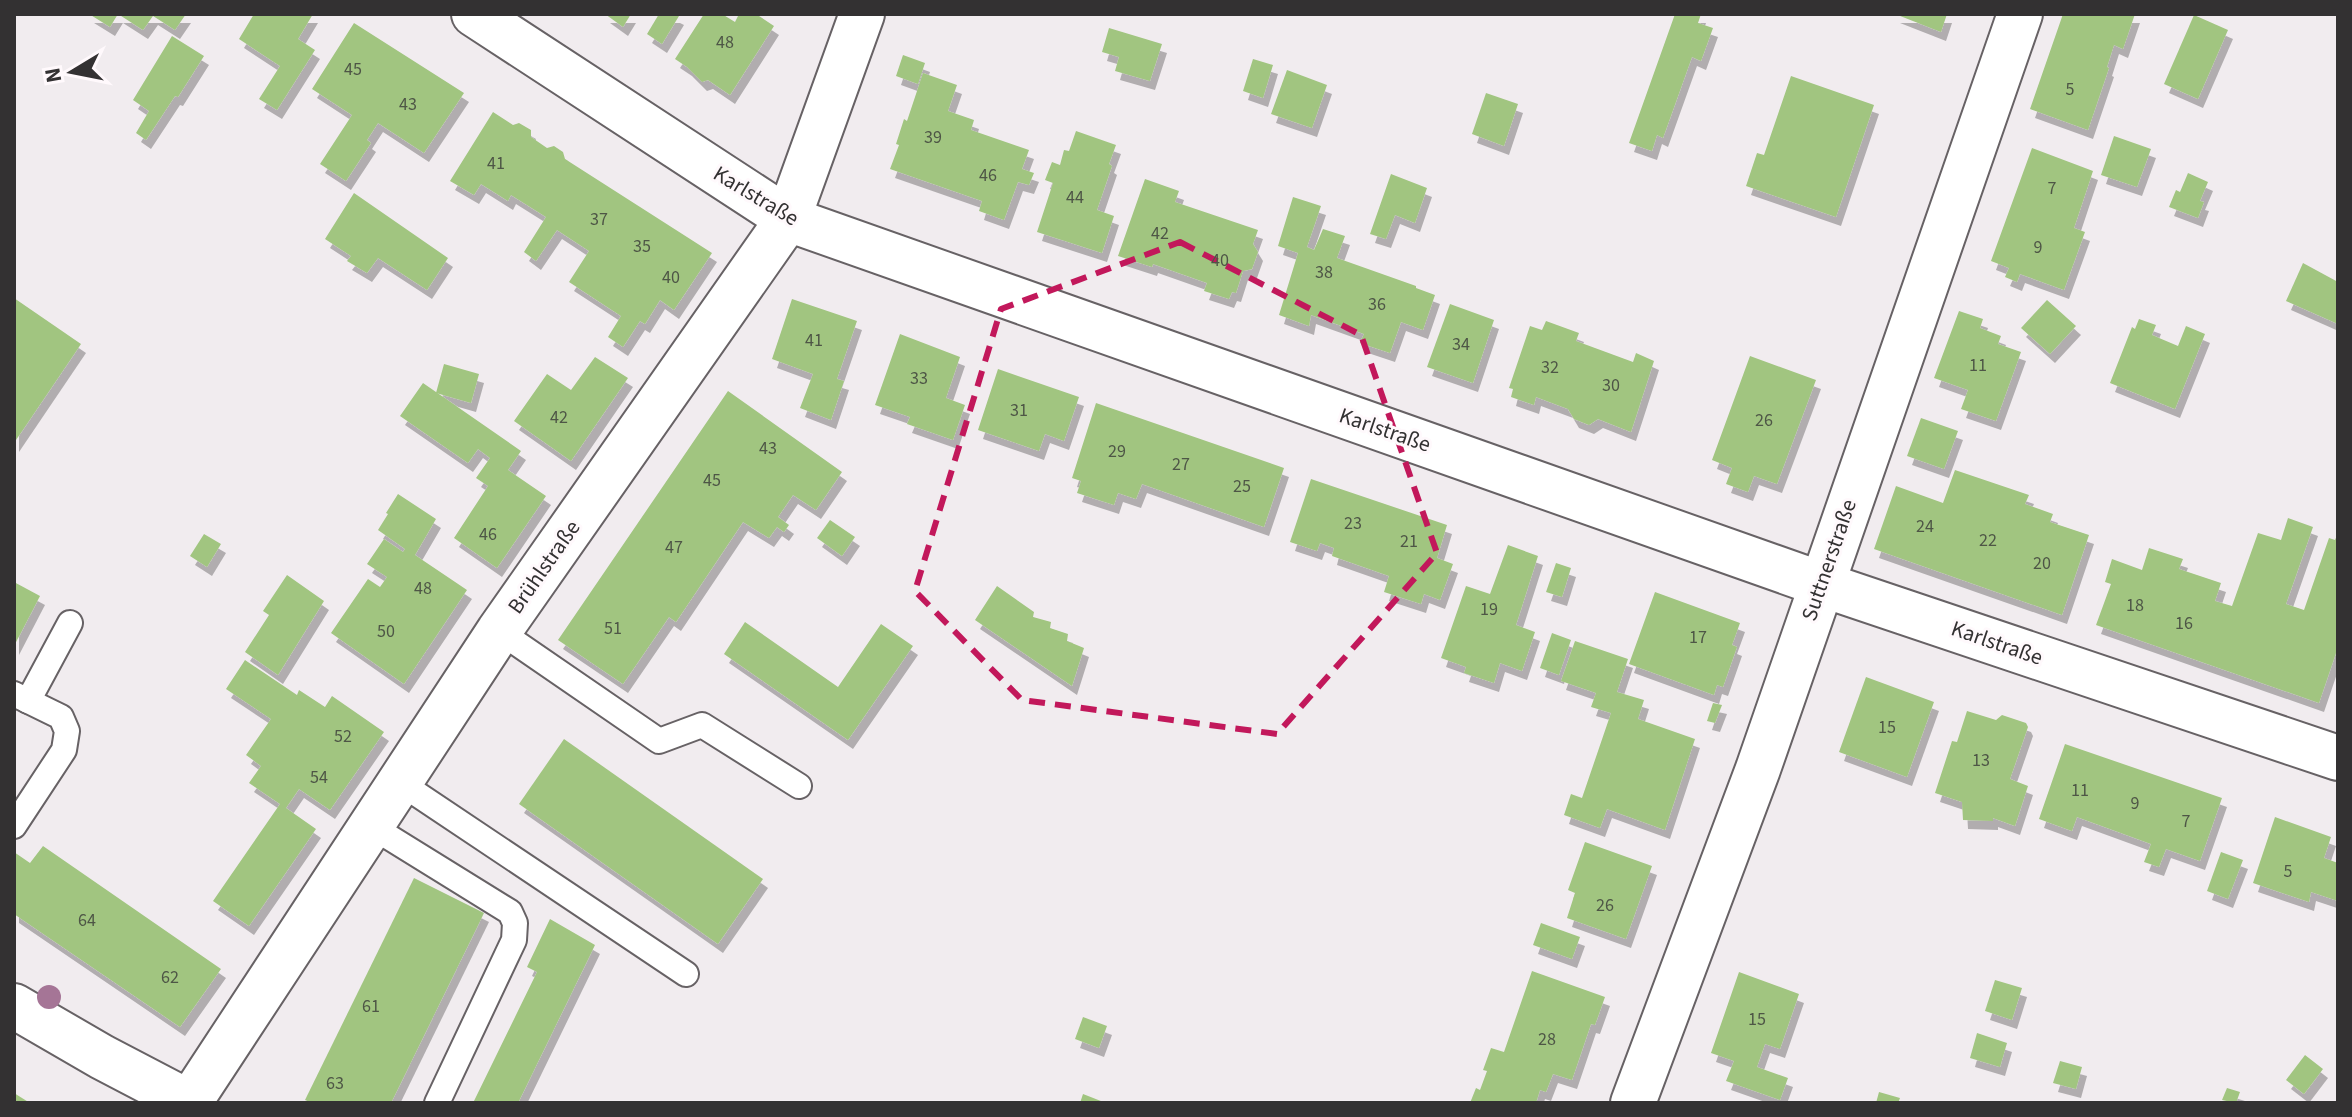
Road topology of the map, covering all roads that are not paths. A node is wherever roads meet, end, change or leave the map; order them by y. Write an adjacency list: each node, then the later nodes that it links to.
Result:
1 (474, 14): 4 (street, Karlstraße)
2 (862, 14): 4 (street, Brühlstraße)
3 (2020, 14): 5 (street, Suttnerstraße)
4 (788, 219): 5 (street, Karlstraße); 7 (street, Brühlstraße)
5 (1821, 584): 9 (street, Karlstraße); 18 (street, Suttnerstraße)
6 (70, 623): 8 (lane)
7 (499, 631): 10 (street, Brühlstraße); 11 (lane)
8 (21, 697): 12 (lane)
9 (2338, 758)
10 (399, 782): 13 (street, Brühlstraße); 14 (lane)
11 (799, 786)
12 (14, 826)
13 (371, 826): 16 (street, Brühlstraße); 17 (lane)
14 (686, 974)
15 (14, 1006): 16 (street)
16 (189, 1103)
17 (437, 1103)
18 (1633, 1103)

